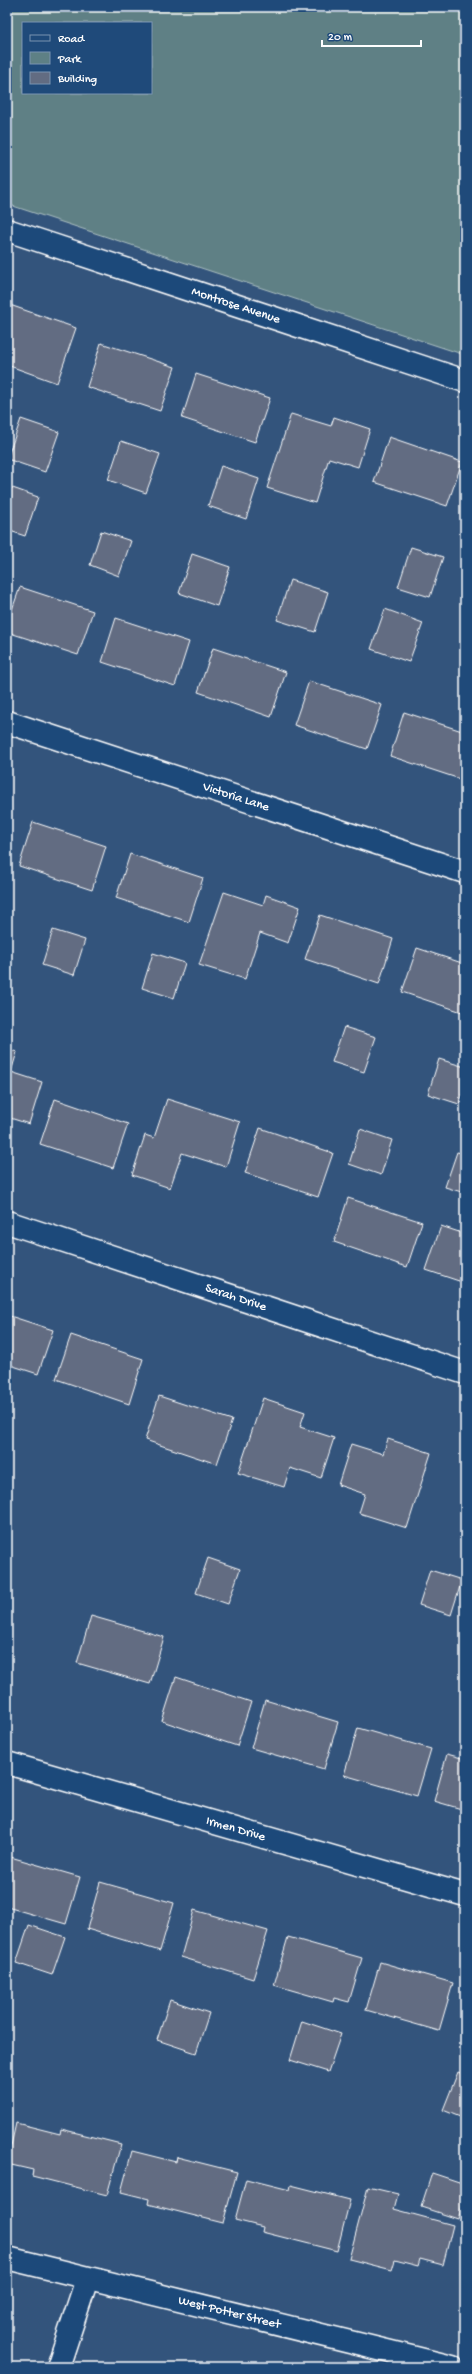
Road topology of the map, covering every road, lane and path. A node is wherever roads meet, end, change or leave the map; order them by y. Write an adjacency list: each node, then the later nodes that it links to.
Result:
1 (7, 230): 2 (street, Montrose Avenue)
2 (465, 381)
3 (7, 722): 4 (street, Victoria Lane)
4 (465, 872)
5 (7, 1222): 6 (street, Sarah Drive)
6 (465, 1373)
7 (7, 1763): 8 (street, Irmen Drive)
8 (465, 1895)
9 (7, 2258): 10 (street, West Potter Street)
10 (88, 2279): 11 (street); 12 (street, West Potter Street)
11 (58, 2367)
12 (452, 2367)

